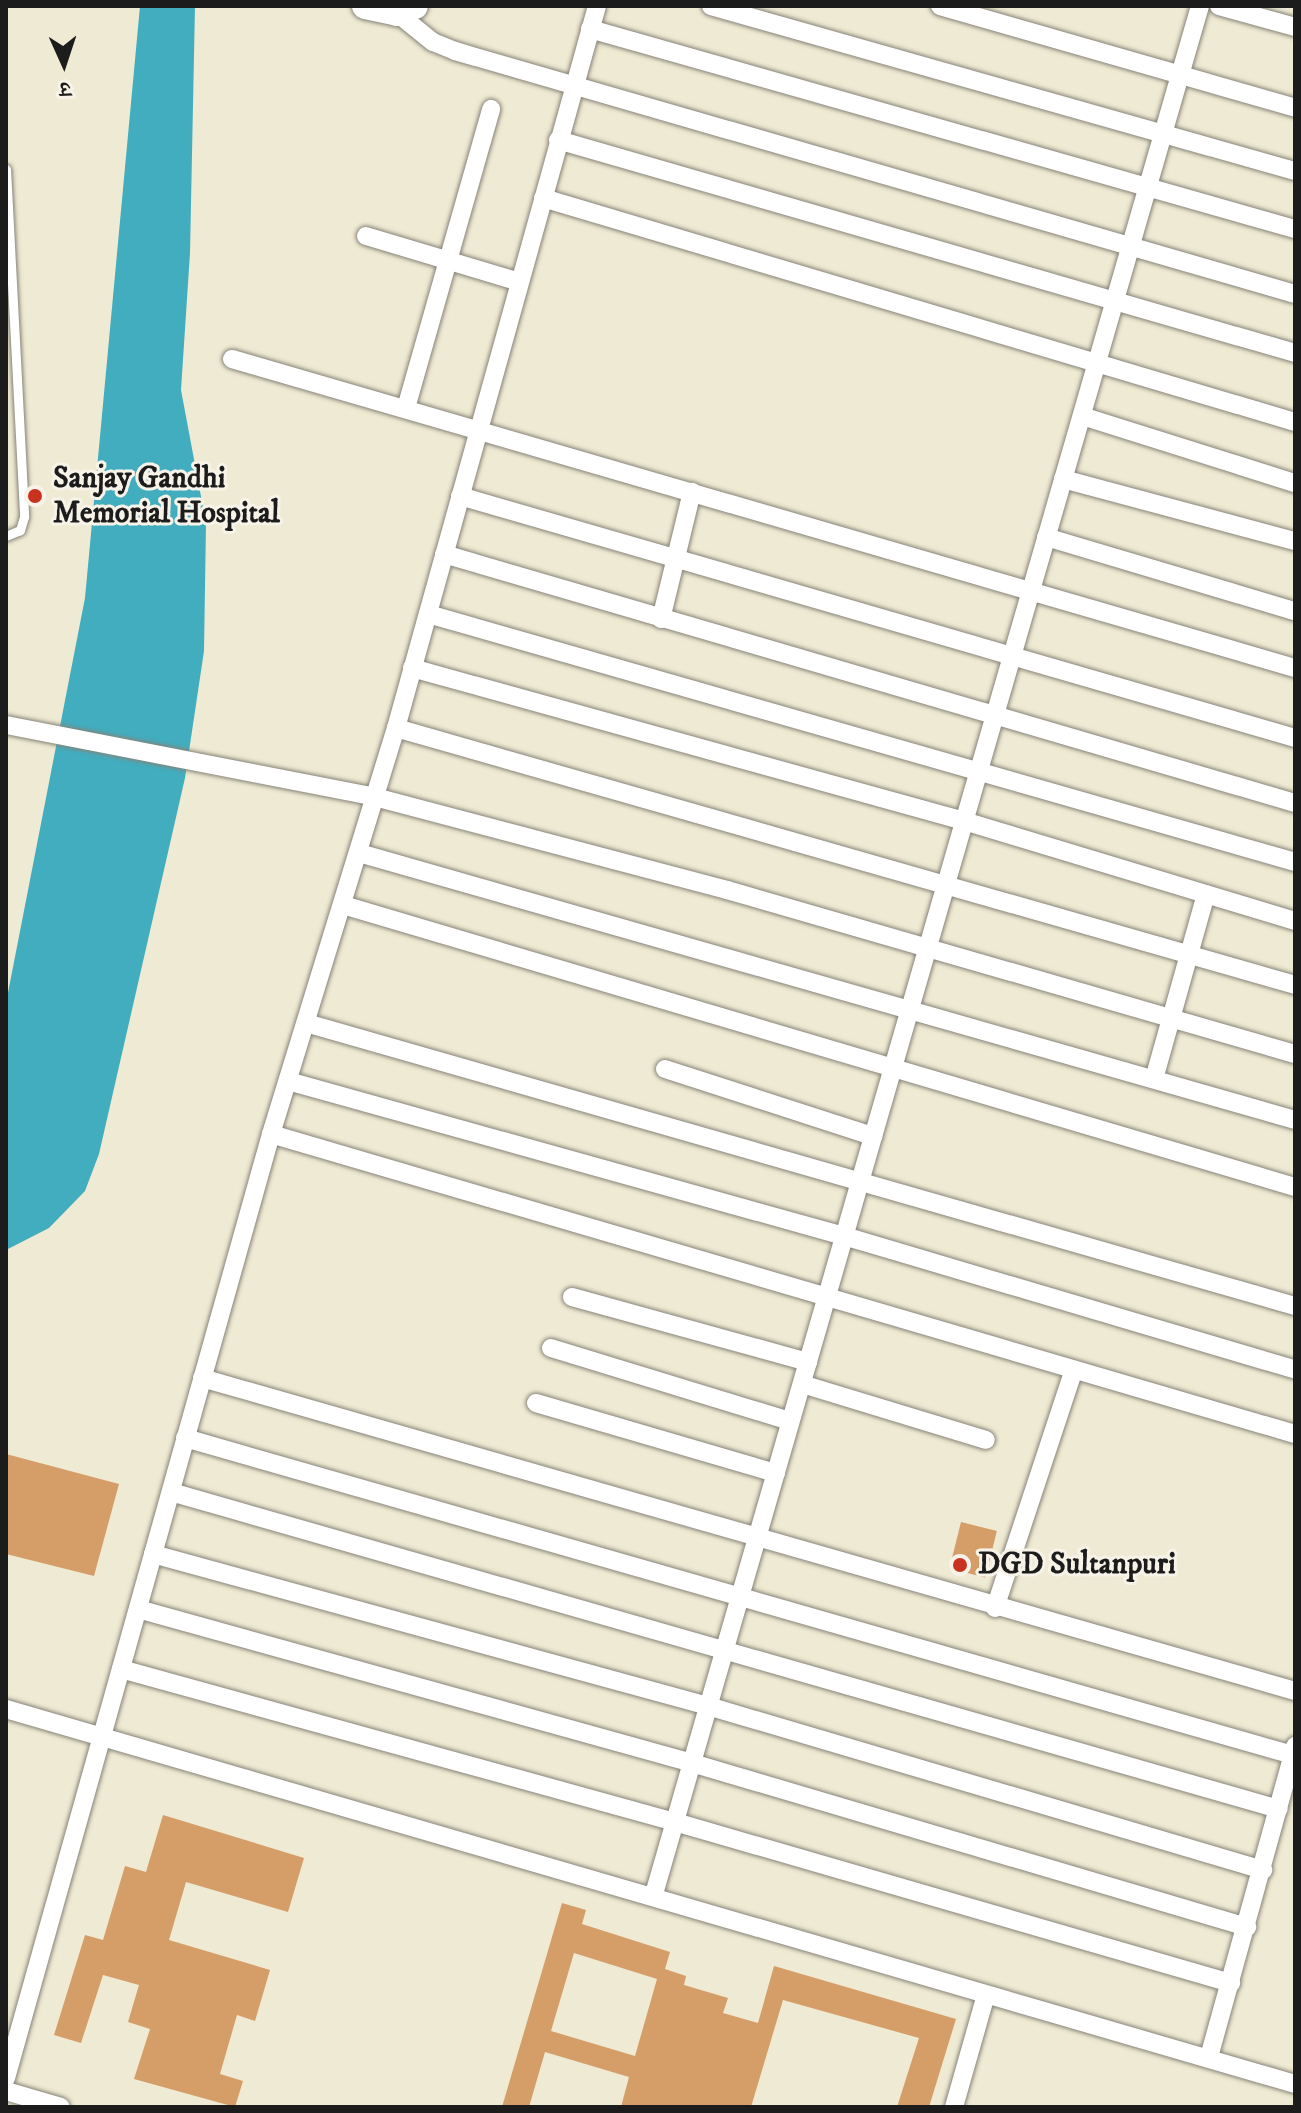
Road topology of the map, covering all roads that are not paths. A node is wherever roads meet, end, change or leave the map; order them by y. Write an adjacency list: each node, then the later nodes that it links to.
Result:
1 (365, 6): 7 (street)
2 (597, 6): 9 (street)
3 (711, 6): 14 (street)
4 (940, 6): 10 (street)
5 (1200, 6): 10 (street)
6 (1219, 6): 8 (street)
7 (406, 10): 11 (street)
8 (1295, 27)
9 (590, 29): 11 (street); 18 (street)
10 (1180, 74): 12 (street); 14 (street)
11 (575, 86): 15 (street); 22 (street)
12 (1295, 108)
13 (491, 109): 23 (street)
14 (1164, 132): 17 (street); 18 (street)
15 (558, 140): 19 (street); 26 (street)
16 (6, 169): 38 (lane)
17 (1295, 171)
18 (1148, 186): 20 (street); 22 (street)
19 (543, 198): 24 (street); 29 (street)
20 (1295, 229)
21 (366, 236): 23 (street)
22 (1130, 248): 25 (street); 26 (street)
23 (445, 258): 24 (street); 30 (street)
24 (519, 282): 33 (street)
25 (1295, 294)
26 (1117, 300): 27 (street); 29 (street)
27 (1295, 353)
28 (232, 359): 30 (street)
29 (1097, 364): 31 (street); 32 (street)
30 (406, 408): 33 (street)
31 (1082, 416): 34 (street); 35 (street)
32 (1295, 422)
33 (479, 429): 36 (street); 37 (street)
34 (1063, 479): 39 (street); 40 (street)
35 (1295, 483)
36 (692, 492): 42 (street); 43 (street)
37 (460, 496): 41 (street); 42 (street)
38 (6, 536)
39 (1046, 537): 43 (street); 44 (street)
40 (1295, 541)
41 (444, 554): 45 (street); 46 (street)
42 (676, 559): 46 (street); 47 (street)
43 (1030, 593): 47 (street); 49 (street)
44 (1295, 611)
45 (428, 614): 48 (street); 54 (street)
46 (661, 619): 50 (street)
47 (1012, 657): 50 (street); 53 (street)
48 (412, 668): 52 (street); 57 (street)
49 (1295, 668)
50 (994, 718): 54 (street); 56 (street)
51 (6, 725): 55 (street)
52 (396, 728): 55 (street); 60 (street)
53 (1295, 738)
54 (979, 771): 57 (street); 59 (street)
55 (375, 797): 58 (street); 64 (street)
56 (1295, 803)
57 (964, 821): 60 (street); 61 (street)
58 (359, 853): 62 (street); 67 (street)
59 (1295, 862)
60 (946, 884): 64 (street); 65 (street)
61 (1206, 894): 63 (street); 65 (street)
62 (343, 905): 69 (street); 71 (street)
63 (1295, 921)
64 (928, 946): 67 (street); 68 (street)
65 (1190, 954): 66 (street); 68 (street)
66 (1295, 985)
67 (910, 1009): 71 (street); 73 (street)
68 (1170, 1017): 70 (street); 73 (street)
69 (306, 1023): 74 (street); 78 (street)
70 (1295, 1054)
71 (894, 1066): 77 (street); 79 (street)
72 (665, 1069): 77 (street)
73 (1154, 1079): 75 (street)
74 (288, 1081): 76 (street); 80 (street)
75 (1295, 1120)
76 (271, 1134): 82 (street); 88 (street)
77 (873, 1136): 78 (street)
78 (861, 1180): 80 (street); 83 (street)
79 (1295, 1187)
80 (844, 1236): 82 (street); 86 (street)
81 (572, 1297): 85 (street)
82 (826, 1298): 85 (street); 87 (street)
83 (1295, 1306)
84 (551, 1348): 91 (street)
85 (808, 1362): 89 (street)
86 (1295, 1370)
87 (1073, 1372): 92 (street); 100 (street)
88 (202, 1378): 93 (street); 97 (street)
89 (802, 1384): 91 (street); 94 (street)
90 (536, 1403): 95 (street)
91 (790, 1421): 95 (street)
92 (1295, 1434)
93 (185, 1438): 96 (street); 99 (street)
94 (986, 1440)
95 (776, 1473): 97 (street)
96 (171, 1492): 98 (street); 102 (street)
97 (758, 1534): 99 (street); 100 (street)
98 (153, 1554): 101 (street); 105 (street)
99 (740, 1596): 102 (street); 108 (street)
100 (995, 1608): 104 (street)
101 (138, 1609): 103 (street); 109 (street)
102 (724, 1650): 105 (street); 110 (street)
103 (121, 1669): 107 (street); 111 (street)
104 (1295, 1691)
105 (708, 1706): 109 (street); 112 (street)
106 (6, 1709): 107 (street)
107 (102, 1738): 113 (street); 118 (street)
108 (1294, 1750): 110 (street)
109 (692, 1763): 111 (street); 114 (street)
110 (1279, 1809): 112 (street)
111 (675, 1822): 113 (street); 115 (street)
112 (1263, 1870): 114 (street)
113 (654, 1894): 116 (street)
114 (1247, 1927): 115 (street)
115 (1231, 1983): 117 (street)
116 (986, 1995): 117 (street); 122 (street)
117 (1209, 2057): 119 (street)
118 (6, 2078)
119 (1295, 2084)
120 (6, 2091): 121 (street)
121 (61, 2107)
122 (954, 2107)

